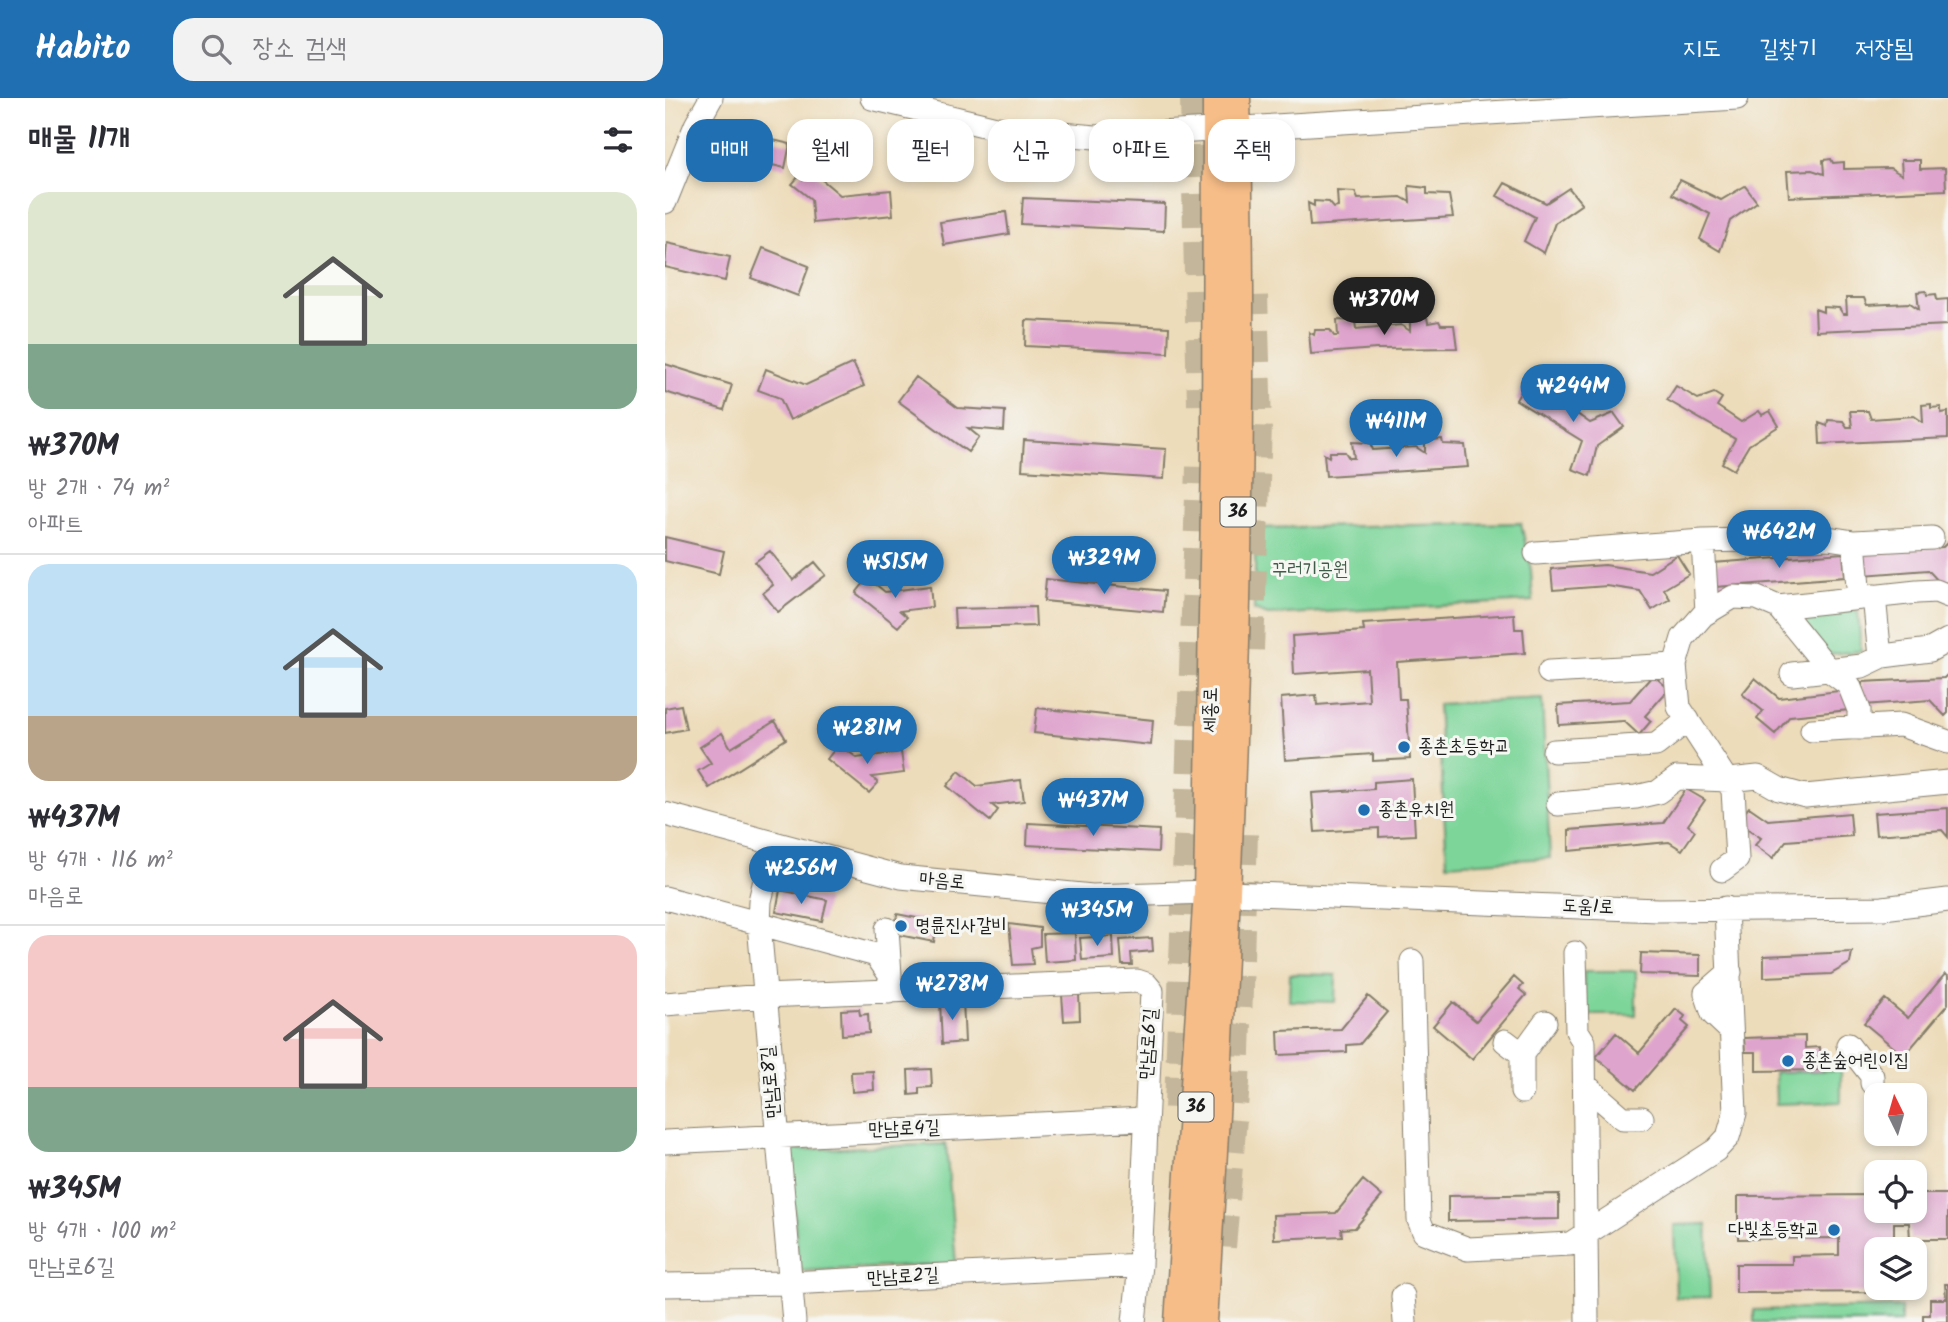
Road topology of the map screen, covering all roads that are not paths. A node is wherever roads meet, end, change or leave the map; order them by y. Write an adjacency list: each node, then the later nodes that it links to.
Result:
1 (691, 98): 8 (street)
2 (711, 98): 9 (street)
3 (872, 98): 13 (street)
4 (1217, 98): 10 (main road, 세종로 / 36)
5 (1235, 98): 11 (main road, 세종로 / 36)
6 (1737, 98): 7 (street)
7 (1601, 102): 12 (street)
8 (695, 119)
9 (699, 119)
10 (1223, 119)
11 (1230, 119)
12 (1295, 126)
13 (1208, 132)
14 (686, 150): 16 (street)
15 (1229, 182): 42 (main road, 세종로 / 36)
16 (665, 202)
17 (1932, 538): 19 (street)
18 (1703, 541): 19 (street); 20 (street); 24 (street)
19 (1854, 542): 22 (street)
20 (1536, 553)
21 (1948, 596): 22 (street)
22 (1867, 597): 23 (street); 26 (street)
23 (1779, 607): 24 (street); 28 (street)
24 (1707, 612): 27 (street)
25 (1948, 640): 26 (street)
26 (1880, 657): 28 (street)
27 (1675, 665): 29 (street); 31 (street)
28 (1830, 671): 30 (street); 32 (street)
29 (1549, 673)
30 (1792, 674)
31 (1688, 720): 35 (street); 36 (street)
32 (1859, 727): 33 (street); 34 (street)
33 (1812, 730)
34 (1948, 742)
35 (1555, 751)
36 (1729, 780): 37 (street); 38 (street); 41 (street)
37 (1948, 782)
38 (1558, 804)
39 (665, 814): 40 (street, 마음로)
40 (773, 843): 42 (street, 마음로); 46 (street, 만남로8길)
41 (1722, 870)
42 (1218, 893): 45 (street, 도움1로); 69 (main road, 세종로 / 36); 70 (main road, 세종로 / 36)
43 (665, 898): 46 (street)
44 (1948, 900): 45 (street, 도움1로)
45 (1726, 908): 62 (street)
46 (759, 924): 50 (street); 51 (street, 만남로8길)
47 (887, 929): 50 (street)
48 (1575, 953): 56 (street)
49 (1412, 961): 62 (street)
50 (889, 983): 51 (street, 만남로6길); 59 (street, 만남로6길)
51 (764, 996): 52 (street, 만남로6길); 60 (street, 만남로8길)
52 (665, 1004)
53 (1545, 1022): 57 (street)
54 (1848, 1045): 55 (street)
55 (1872, 1083)
56 (1584, 1084): 58 (street); 62 (street)
57 (1522, 1092)
58 (1642, 1118)
59 (1144, 1119): 60 (street, 만남로4길); 63 (street, 만남로6길)
60 (776, 1134): 61 (street, 만남로4길); 64 (street, 만남로8길)
61 (665, 1142)
62 (1586, 1236): 72 (street)
63 (1140, 1265): 64 (street, 만남로2길); 68 (street, 만남로6길)
64 (790, 1283): 65 (street, 만남로2길); 67 (street, 만남로8길)
65 (665, 1285)
66 (1403, 1296): 71 (street)
67 (795, 1322)
68 (1134, 1322)
69 (1179, 1322)
70 (1203, 1322)
71 (1405, 1322)
72 (1587, 1322)

